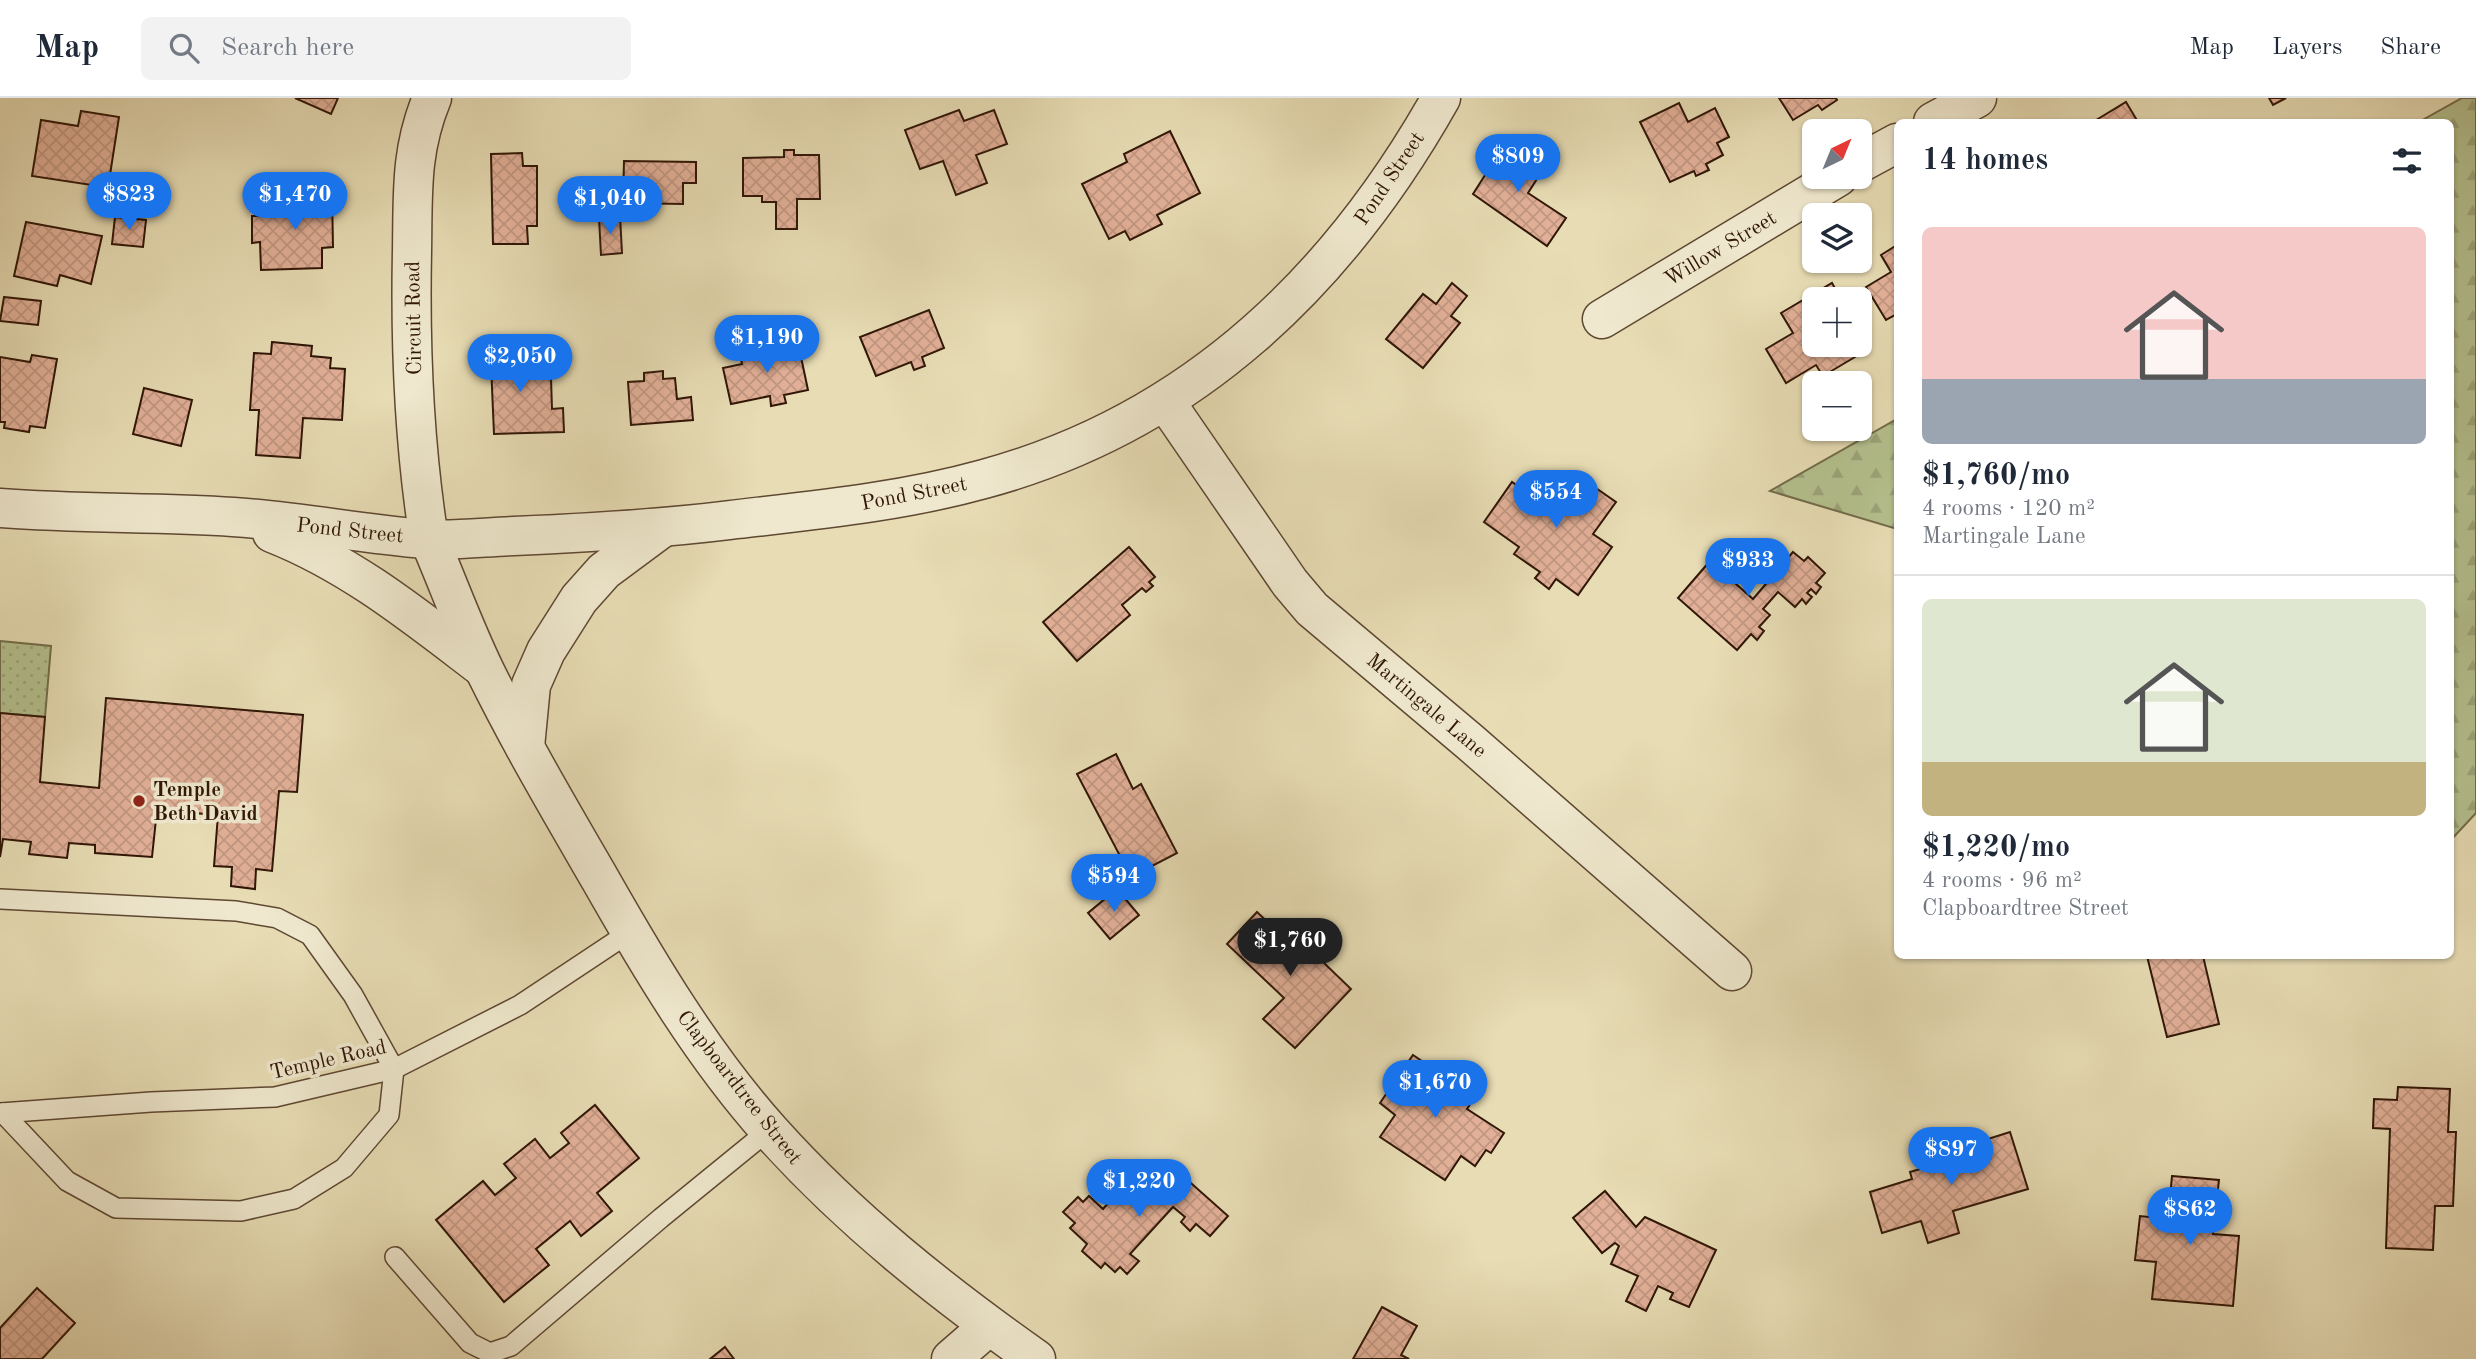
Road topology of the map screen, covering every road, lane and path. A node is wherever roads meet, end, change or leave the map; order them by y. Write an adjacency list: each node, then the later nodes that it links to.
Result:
1 (432, 98): 13 (street, Circuit Road)
2 (1441, 98): 9 (street, Pond Street)
3 (1977, 98): 4 (street)
4 (1938, 119)
5 (1894, 144): 6 (street)
6 (1872, 156)
7 (1818, 189): 8 (street, Willow Street)
8 (1602, 319)
9 (1165, 401): 12 (street, Pond Street); 18 (street, Martingale Lane)
10 (0, 508): 11 (street, Pond Street)
11 (235, 517): 13 (street, Pond Street); 14 (street, Pond Street)
12 (663, 528): 13 (street, Pond Street); 15 (street)
13 (429, 539): 14 (street, Clapboardtree Street)
14 (484, 668): 15 (street, Clapboardtree Street)
15 (525, 747): 17 (street, Clapboardtree Street)
16 (0, 899): 19 (lane)
17 (630, 932): 19 (lane, Temple Road); 21 (street, Clapboardtree Street)
18 (1732, 971)
19 (394, 1069): 20 (lane, Temple Road); 20 (lane)
20 (1, 1113)
21 (769, 1130): 22 (lane); 23 (street, Clapboardtree Street)
22 (395, 1257)
23 (989, 1326): 24 (street); 25 (street, Clapboardtree Street)
24 (951, 1359)
25 (1036, 1359)

